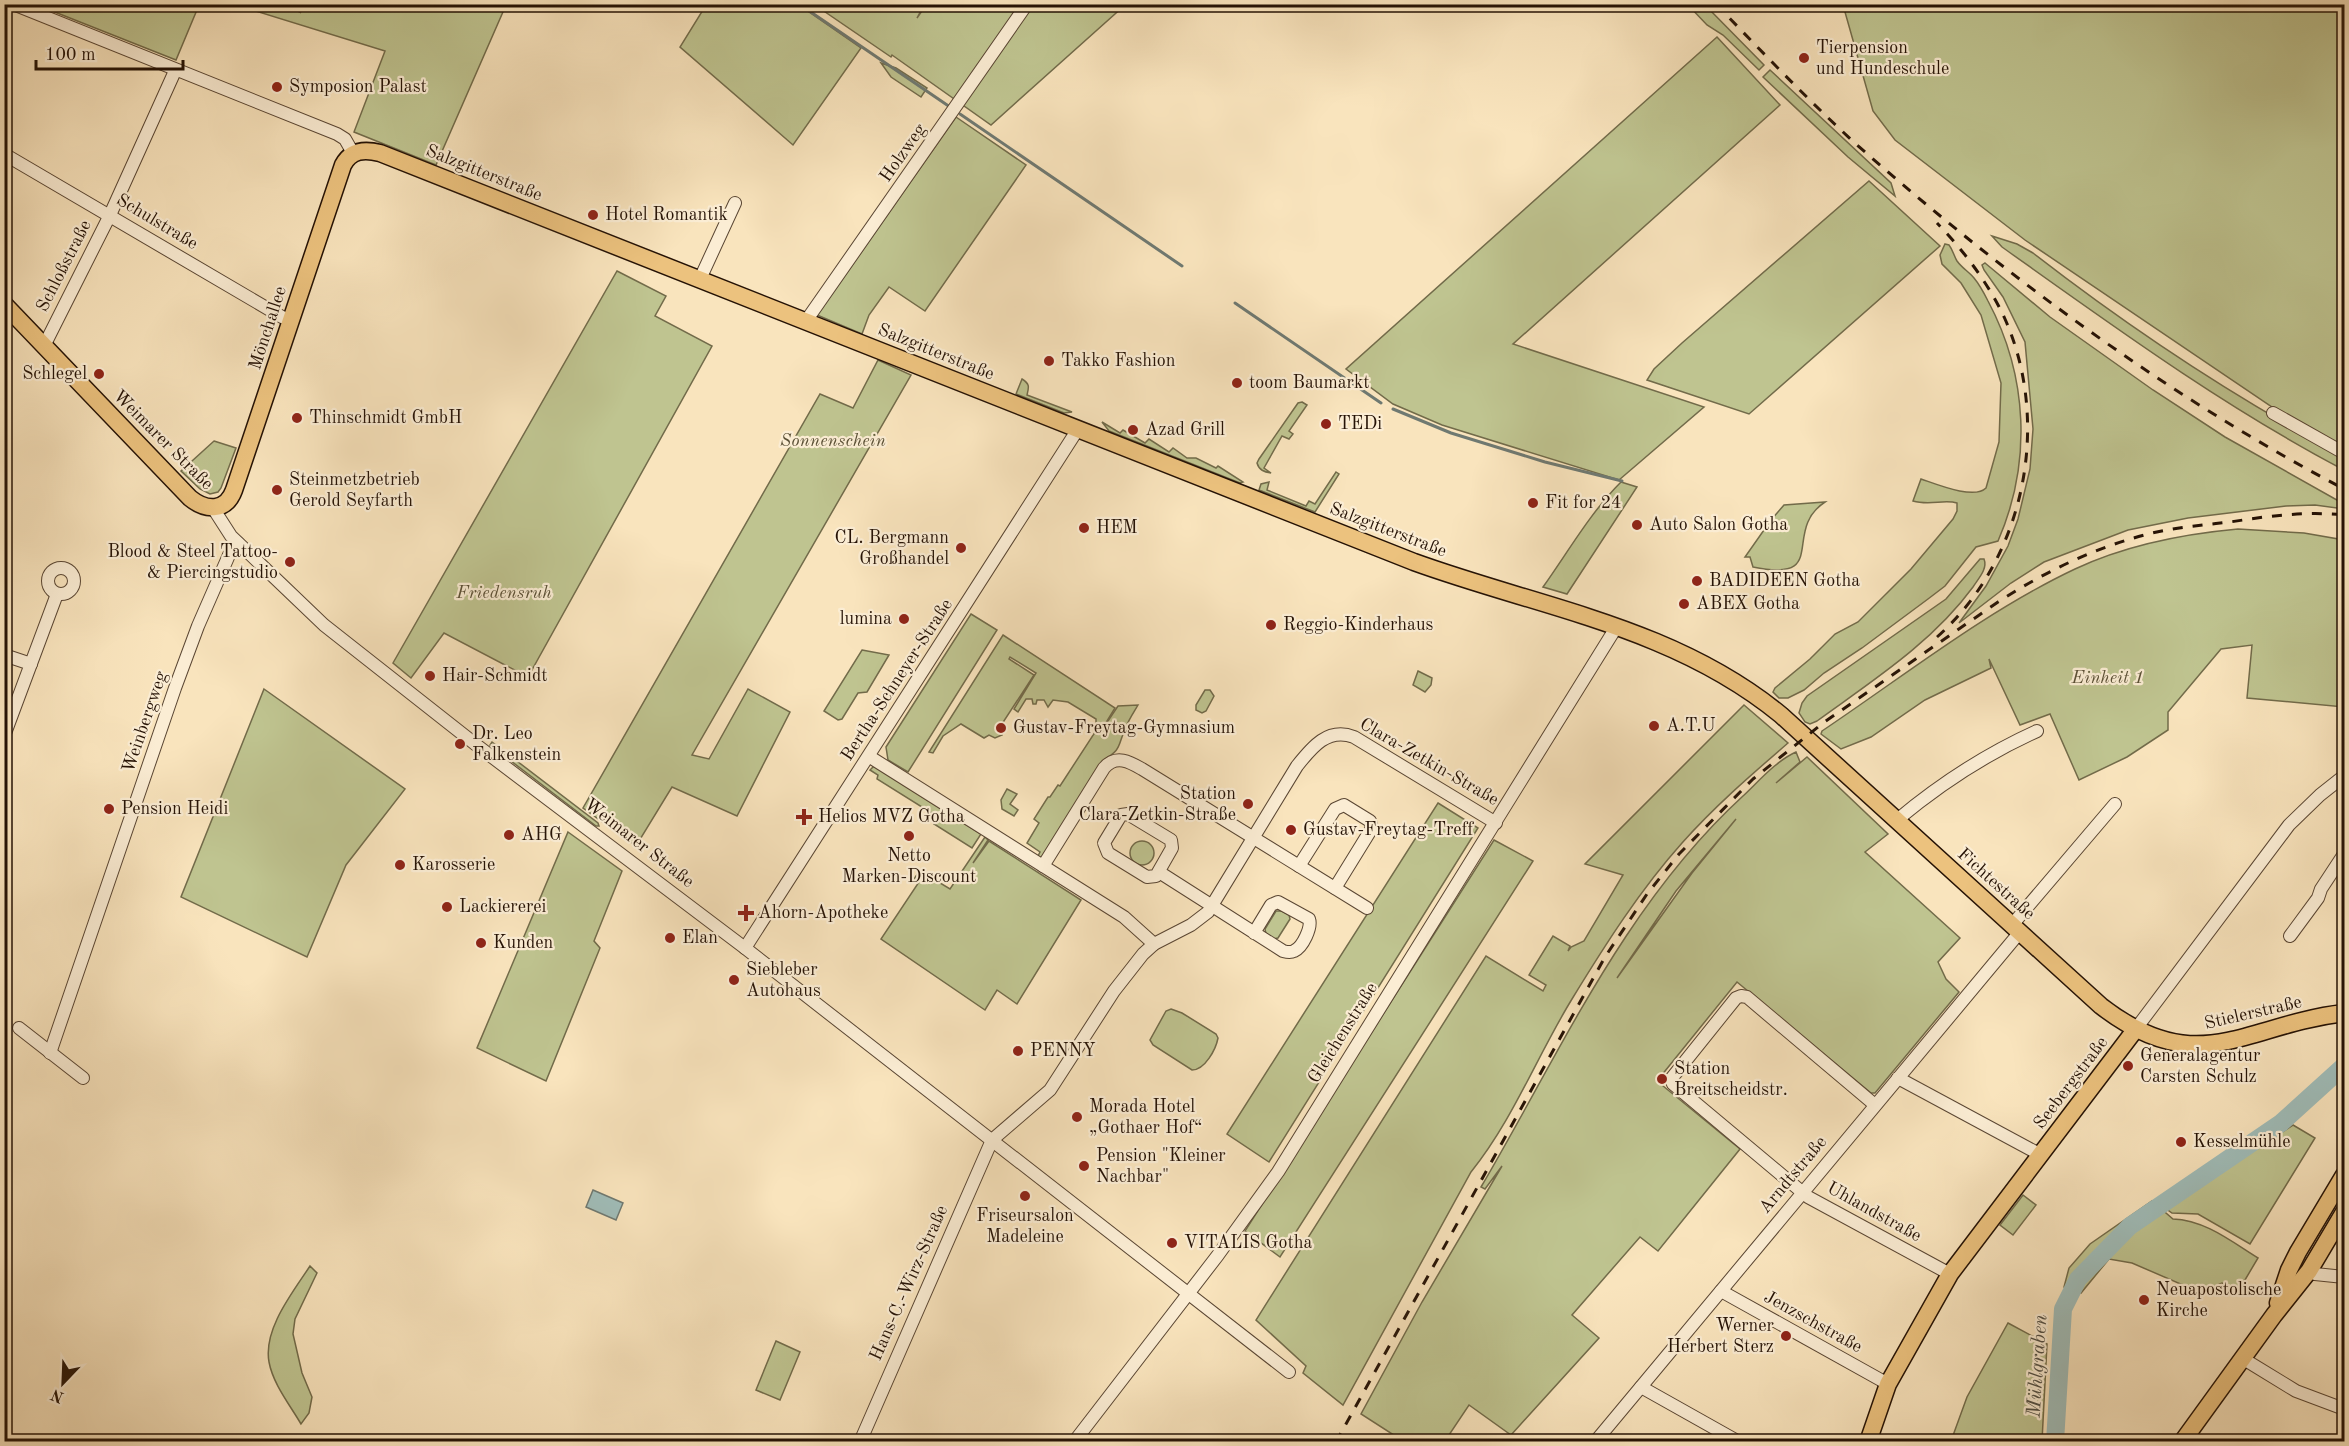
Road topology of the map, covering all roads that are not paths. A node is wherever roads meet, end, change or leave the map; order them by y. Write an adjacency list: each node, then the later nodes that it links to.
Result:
1 (13, 4): 3 (street)
2 (1027, 4): 11 (street, Holzweg)
3 (175, 71): 4 (street); 7 (street, Schloßstraße)
4 (353, 153): 8 (main road, Salzgitterstraße); 10 (main road, Mönchallee)
5 (4, 154): 7 (street, Schulstraße)
6 (735, 203): 8 (street)
7 (110, 215): 10 (street, Schulstraße); 12 (street, Schloßstraße)
8 (700, 279): 11 (main road, Salzgitterstraße)
9 (6, 309): 12 (main road, Weimarer Straße)
10 (291, 320): 16 (main road, Mönchallee)
11 (806, 321): 14 (main road, Salzgitterstraße)
12 (44, 346): 16 (main road, Weimarer Straße)
13 (2273, 413): 15 (street)
14 (1078, 429): 19 (main road, Salzgitterstraße); 25 (street, Bertha-Schneyer-Straße)
15 (2344, 453)
16 (213, 508): 17 (street, Weimarer Straße)
17 (238, 543): 43 (street, Weimarer Straße); 47 (street, Weinbergweg)
18 (57, 594): 21 (street)
19 (1617, 626): 26 (main road, Salzgitterstraße); 30 (street, Gleichenstraße)
20 (4, 655): 21 (street)
21 (31, 664): 22 (street)
22 (8, 718): 24 (street)
23 (2037, 732): 29 (street)
24 (4, 736)
25 (870, 757): 33 (street); 43 (street, Bertha-Schneyer-Straße)
26 (1834, 762): 29 (main road, Fichtestraße)
27 (2344, 776): 46 (street, Seebergstraße)
28 (2115, 804): 39 (street, Arndtstraße)
29 (1897, 820): 39 (main road, Fichtestraße)
30 (1496, 823): 31 (street, Clara-Zetkin-Straße); 62 (street, Gleichenstraße)
31 (1254, 839): 33 (street); 34 (street); 37 (street, Clara-Zetkin-Straße)
32 (2344, 855): 41 (street)
33 (1043, 866): 42 (street)
34 (1299, 866): 36 (street); 36 (street)
35 (1159, 872): 35 (street); 37 (street)
36 (1335, 888): 38 (street)
37 (1213, 905): 40 (street); 42 (street, Clara-Zetkin-Straße)
38 (1367, 908)
39 (2016, 929): 46 (main road, Fichtestraße); 49 (street, Arndtstraße)
40 (1254, 933): 40 (street)
41 (2290, 936)
42 (1154, 944): 51 (street, Clara-Zetkin-Straße)
43 (745, 948): 51 (street, Weimarer Straße)
44 (2344, 1013): 46 (main road, Stielerstraße)
45 (19, 1028): 47 (street)
46 (2135, 1030): 52 (main road, Seebergstraße)
47 (51, 1053): 48 (street)
48 (82, 1078)
49 (1898, 1078): 50 (street, Arndtstraße); 52 (street)
50 (1875, 1105): 54 (street, Arndtstraße); 54 (street, Uhlandstraße)
51 (992, 1140): 62 (street, Weimarer Straße); 69 (street, Hans-C.-Wirz-Straße)
52 (2041, 1155): 59 (main road, Seebergstraße)
53 (2344, 1175): 56 (main road)
54 (1802, 1192): 59 (street, Uhlandstraße); 61 (street, Arndtstraße)
55 (2344, 1212): 58 (main road)
56 (2298, 1251): 57 (main road); 58 (main road)
57 (2289, 1270): 58 (main road); 63 (main road)
58 (2309, 1271): 60 (street); 63 (main road)
59 (1950, 1274): 66 (main road, Seebergstraße)
60 (2344, 1277)
61 (1720, 1290): 66 (street, Jenzschstraße); 67 (street, Arndtstraße)
62 (1189, 1293): 65 (street, Weimarer Straße); 70 (street, Gleichenstraße)
63 (2274, 1315): 64 (main road)
64 (2242, 1359): 68 (street); 74 (main road)
65 (1289, 1372)
66 (1888, 1384): 73 (main road, Seebergstraße)
67 (1641, 1387): 71 (street, Arndtstraße); 72 (street)
68 (2344, 1409)
69 (860, 1442)
70 (1074, 1442)
71 (1595, 1442)
72 (1739, 1442)
73 (1868, 1442)
74 (2182, 1442)

